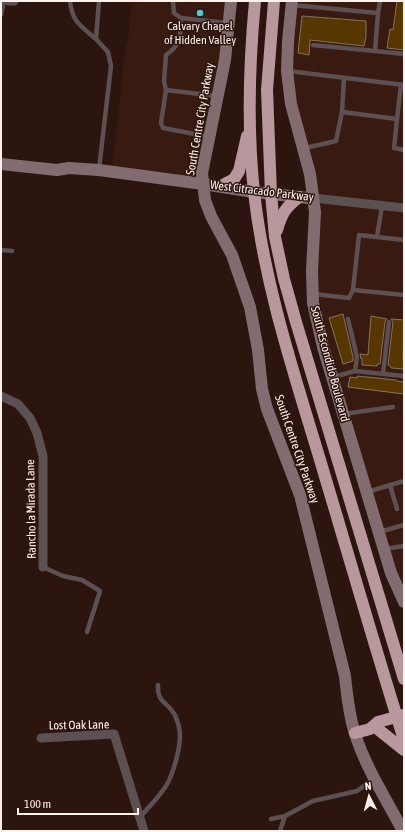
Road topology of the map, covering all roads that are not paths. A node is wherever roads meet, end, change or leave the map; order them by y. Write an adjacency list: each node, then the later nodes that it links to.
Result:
1 (4, 1): 13 (lane)
2 (9, 1): 3 (street)
3 (14, 1)
4 (70, 1): 16 (lane)
5 (99, 1): 16 (lane)
6 (173, 1): 14 (lane)
7 (231, 1): 15 (street, South Centre City Parkway)
8 (255, 1): 27 (highway, South Centre City Parkway)
9 (274, 1): 36 (highway)
10 (380, 1): 12 (lane)
11 (292, 3): 12 (lane); 20 (street, South Escondido Boulevard)
12 (378, 13): 18 (lane)
13 (1, 15)
14 (181, 18): 15 (lane); 23 (lane)
15 (229, 24): 24 (street, South Centre City Parkway)
16 (96, 39): 32 (lane)
17 (313, 45): 18 (lane)
18 (375, 51): 19 (lane)
19 (404, 54)
20 (287, 70): 21 (lane); 29 (street, South Escondido Boulevard)
21 (344, 78): 22 (lane); 25 (lane)
22 (403, 85): 26 (lane)
23 (166, 90): 24 (lane); 28 (lane)
24 (218, 96): 28 (street, South Centre City Parkway)
25 (342, 112): 26 (lane); 29 (lane)
26 (397, 119): 30 (lane)
27 (250, 123): 34 (highway); 35 (highway, South Centre City Parkway)
28 (209, 138): 33 (street, South Centre City Parkway)
29 (303, 148): 38 (street, South Escondido Boulevard)
30 (404, 150)
31 (1, 164): 32 (street, West Citracado Parkway)
32 (99, 170): 33 (street, West Citracado Parkway)
33 (203, 184): 34 (street, West Citracado Parkway); 73 (street, South Centre City Parkway)
34 (221, 186): 35 (street, West Citracado Parkway)
35 (254, 192): 36 (street, West Citracado Parkway); 71 (highway, South Centre City Parkway)
36 (271, 194): 37 (street, West Citracado Parkway); 41 (highway)
37 (299, 197): 38 (street, West Citracado Parkway); 41 (highway)
38 (313, 198): 39 (street, West Citracado Parkway); 47 (street, South Escondido Boulevard)
39 (382, 206): 40 (street, West Citracado Parkway); 42 (lane)
40 (404, 208)
41 (276, 237): 69 (highway)
42 (377, 237): 43 (lane); 46 (lane)
43 (404, 240)
44 (1, 250): 45 (lane)
45 (12, 252)
46 (353, 290): 47 (lane); 48 (lane)
47 (312, 294): 54 (street, South Escondido Boulevard)
48 (404, 295)
49 (348, 319): 51 (lane)
50 (390, 322): 52 (lane)
51 (355, 371): 52 (lane); 54 (lane)
52 (383, 374): 53 (lane)
53 (404, 376)
54 (332, 377): 57 (street, South Escondido Boulevard)
55 (1, 396): 66 (street, Rancho la Mirada Lane)
56 (393, 407): 57 (lane)
57 (343, 414): 60 (street, South Escondido Boulevard)
58 (404, 481): 59 (lane)
59 (390, 485): 60 (lane); 61 (lane)
60 (367, 492): 63 (street, South Escondido Boulevard)
61 (397, 509)
62 (404, 525): 63 (lane)
63 (379, 532): 65 (street, South Escondido Boulevard)
64 (404, 546): 65 (lane)
65 (384, 549): 67 (street, South Escondido Boulevard)
66 (43, 567): 68 (lane)
67 (404, 602)
68 (87, 632)
69 (403, 676)
70 (158, 685): 79 (lane)
71 (401, 719): 72 (highway); 75 (highway, South Centre City Parkway)
72 (374, 729): 73 (highway); 76 (highway)
73 (355, 733): 77 (street, South Centre City Parkway)
74 (41, 738): 79 (street, Lost Oak Lane)
75 (404, 740)
76 (404, 750)
77 (374, 778): 78 (lane); 83 (street, South Centre City Parkway)
78 (285, 816): 80 (lane); 82 (lane)
79 (139, 818): 81 (street, Lost Oak Lane)
80 (272, 819)
81 (144, 831)
82 (280, 831)
83 (403, 831)

